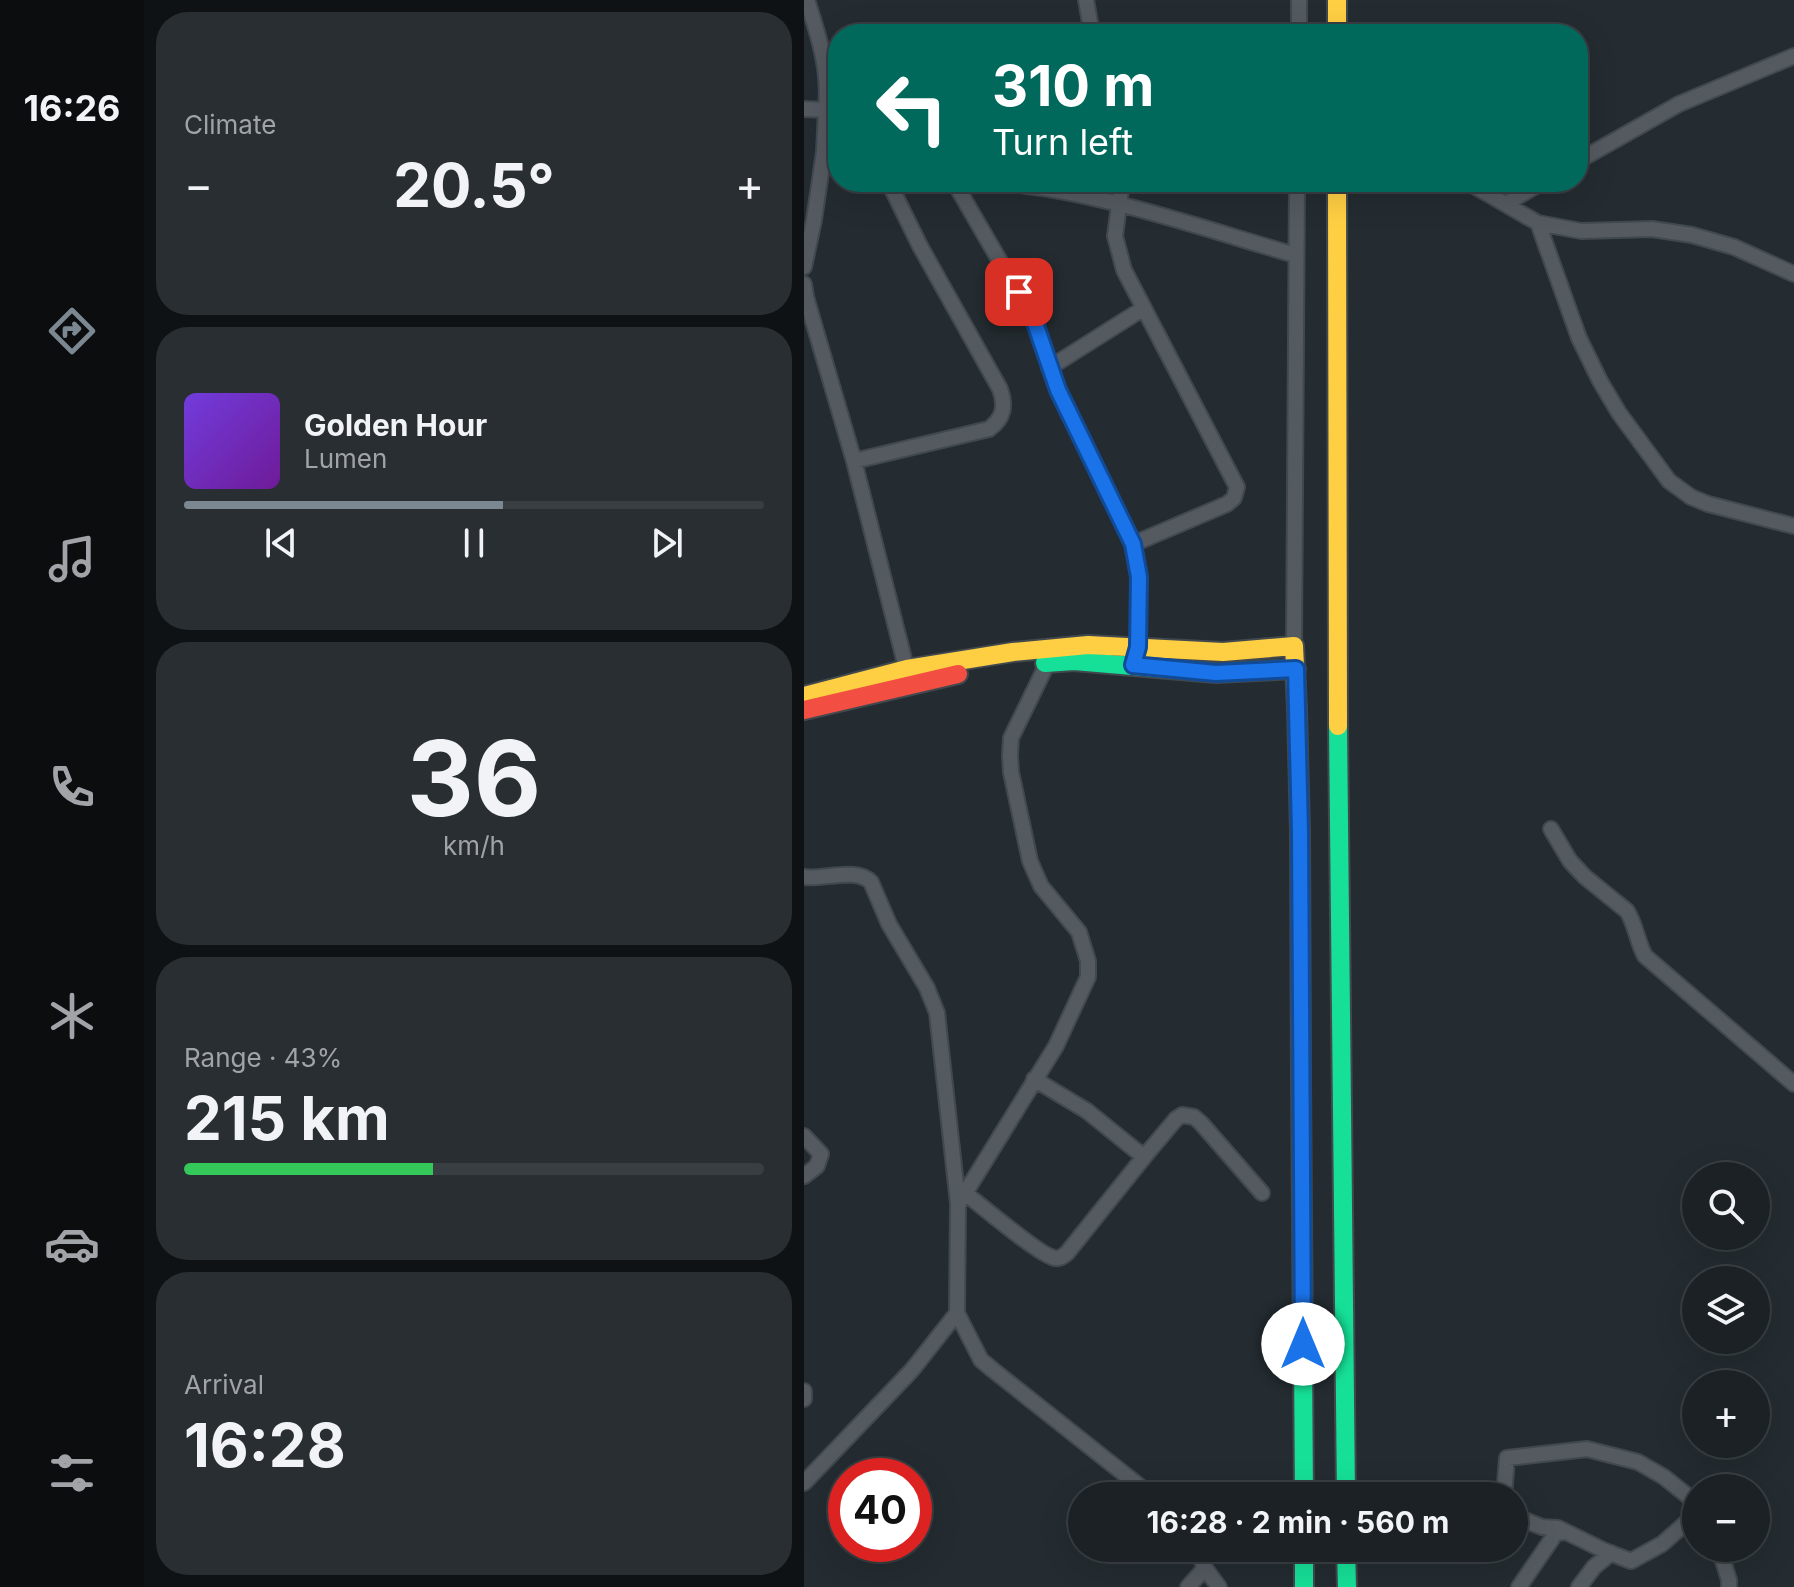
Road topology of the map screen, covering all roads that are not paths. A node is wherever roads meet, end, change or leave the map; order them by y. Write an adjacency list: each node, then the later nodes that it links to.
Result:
1 (807, 0): 9 (street)
2 (1086, 0): 5 (street)
3 (1299, 0): 6 (street)
4 (1337, 0): 7 (street)
5 (1090, 24)
6 (1299, 24)
7 (1337, 24)
8 (1794, 56): 13 (street)
9 (828, 88)
10 (828, 108): 11 (street)
11 (804, 109)
12 (828, 130): 26 (street)
13 (1588, 155)
14 (893, 192): 31 (street)
15 (960, 192): 30 (street)
16 (1063, 192): 23 (street)
17 (1121, 192): 23 (street)
18 (1297, 192): 25 (street)
19 (1337, 192): 56 (street)
20 (1485, 192): 22 (street)
21 (1526, 192): 22 (street)
22 (1506, 204): 24 (street)
23 (1119, 205): 25 (street); 29 (street)
24 (1538, 223): 27 (street); 32 (street)
25 (1295, 255): 34 (street)
26 (804, 267)
27 (1794, 274)
28 (804, 284): 31 (street)
29 (1144, 308): 30 (street); 33 (street)
30 (1049, 368): 33 (street)
31 (854, 461): 40 (street)
32 (1794, 526)
33 (1133, 544): 36 (street)
34 (1294, 646): 35 (street); 38 (street)
35 (1219, 651): 36 (street); 39 (street)
36 (1136, 656): 37 (street); 39 (street); 40 (street)
37 (1048, 662): 40 (street); 44 (street)
38 (1296, 669): 39 (street); 55 (street)
39 (1216, 673)
40 (908, 676): 41 (street)
41 (805, 703)
42 (1551, 829): 45 (street)
43 (804, 877): 50 (street)
44 (1034, 1079): 47 (street); 50 (street)
45 (1794, 1084)
46 (804, 1136): 48 (street)
47 (1144, 1157): 49 (street); 50 (street)
48 (804, 1176)
49 (1262, 1193)
50 (962, 1198): 51 (street)
51 (957, 1313): 54 (street); 58 (street)
52 (804, 1391): 53 (street)
53 (804, 1399)
54 (1134, 1482)
55 (1304, 1482)
56 (1346, 1482)
57 (1505, 1482): 59 (street)
58 (804, 1483)
59 (1682, 1491)
60 (1528, 1522): 62 (street)
61 (1682, 1526): 63 (street)
62 (1566, 1532): 63 (street); 73 (street)
63 (1611, 1553): 74 (street)
64 (1202, 1562): 68 (street)
65 (1304, 1562): 71 (street)
66 (1346, 1562): 72 (street)
67 (1723, 1562): 75 (street)
68 (1205, 1568): 69 (street); 70 (street)
69 (1188, 1587)
70 (1219, 1587)
71 (1304, 1587)
72 (1347, 1587)
73 (1519, 1587)
74 (1579, 1587)
75 (1729, 1587)

